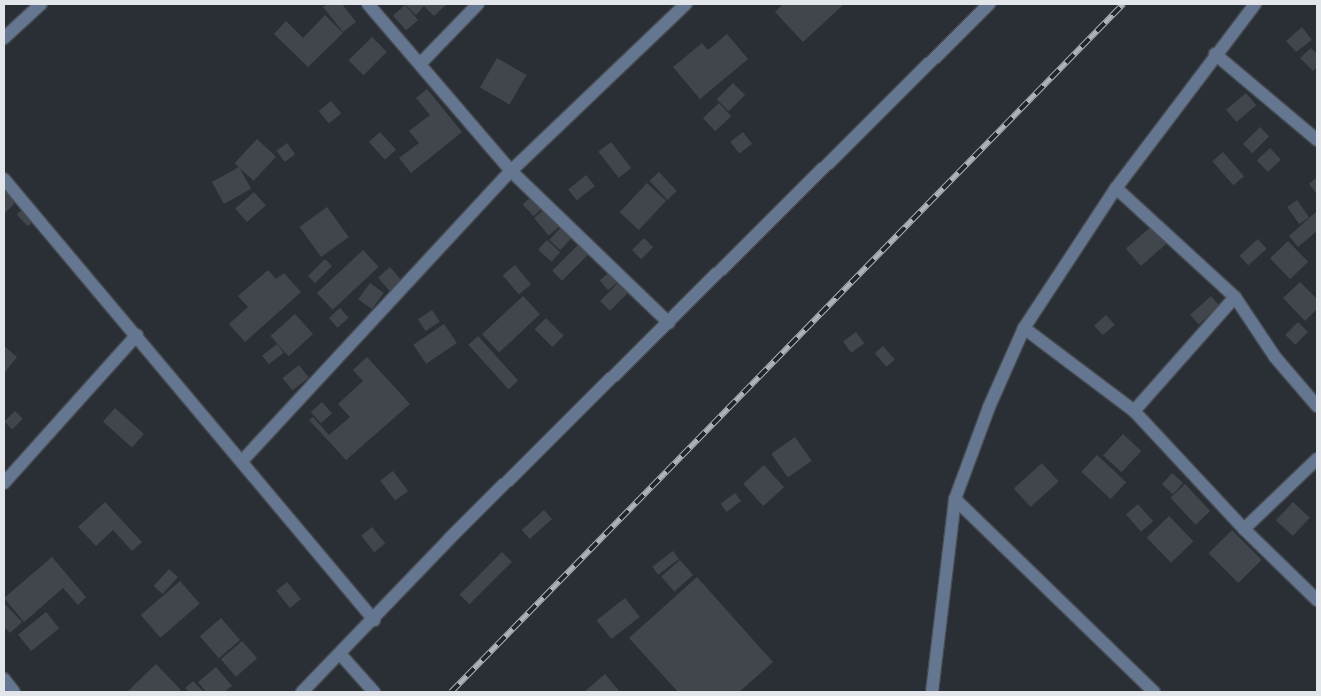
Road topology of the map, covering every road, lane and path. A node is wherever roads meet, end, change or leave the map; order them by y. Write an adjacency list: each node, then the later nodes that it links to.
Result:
1 (41, 4): 7 (street)
2 (368, 4): 9 (street)
3 (478, 4): 9 (street)
4 (686, 4): 11 (street)
5 (989, 4): 15 (street)
6 (1255, 4): 8 (street)
7 (4, 38)
8 (1215, 54): 10 (street); 13 (street)
9 (420, 64): 11 (street)
10 (1317, 140)
11 (511, 171): 15 (street); 21 (street)
12 (4, 179): 17 (street)
13 (1116, 188): 14 (street); 16 (street)
14 (1235, 297): 18 (street); 19 (street)
15 (669, 323): 26 (street)
16 (1024, 328): 19 (street); 23 (street)
17 (137, 335): 21 (street); 22 (street)
18 (1317, 406)
19 (1134, 411): 24 (street)
20 (1317, 459): 24 (street)
21 (242, 461): 26 (street)
22 (4, 483)
23 (956, 499): 32 (street); 33 (street)
24 (1244, 529): 25 (street)
25 (1317, 600)
26 (374, 620): 27 (street)
27 (341, 655): 30 (street); 31 (street)
28 (4, 679): 29 (street)
29 (12, 691)
30 (302, 692)
31 (374, 692)
32 (932, 692)
33 (1154, 692)

